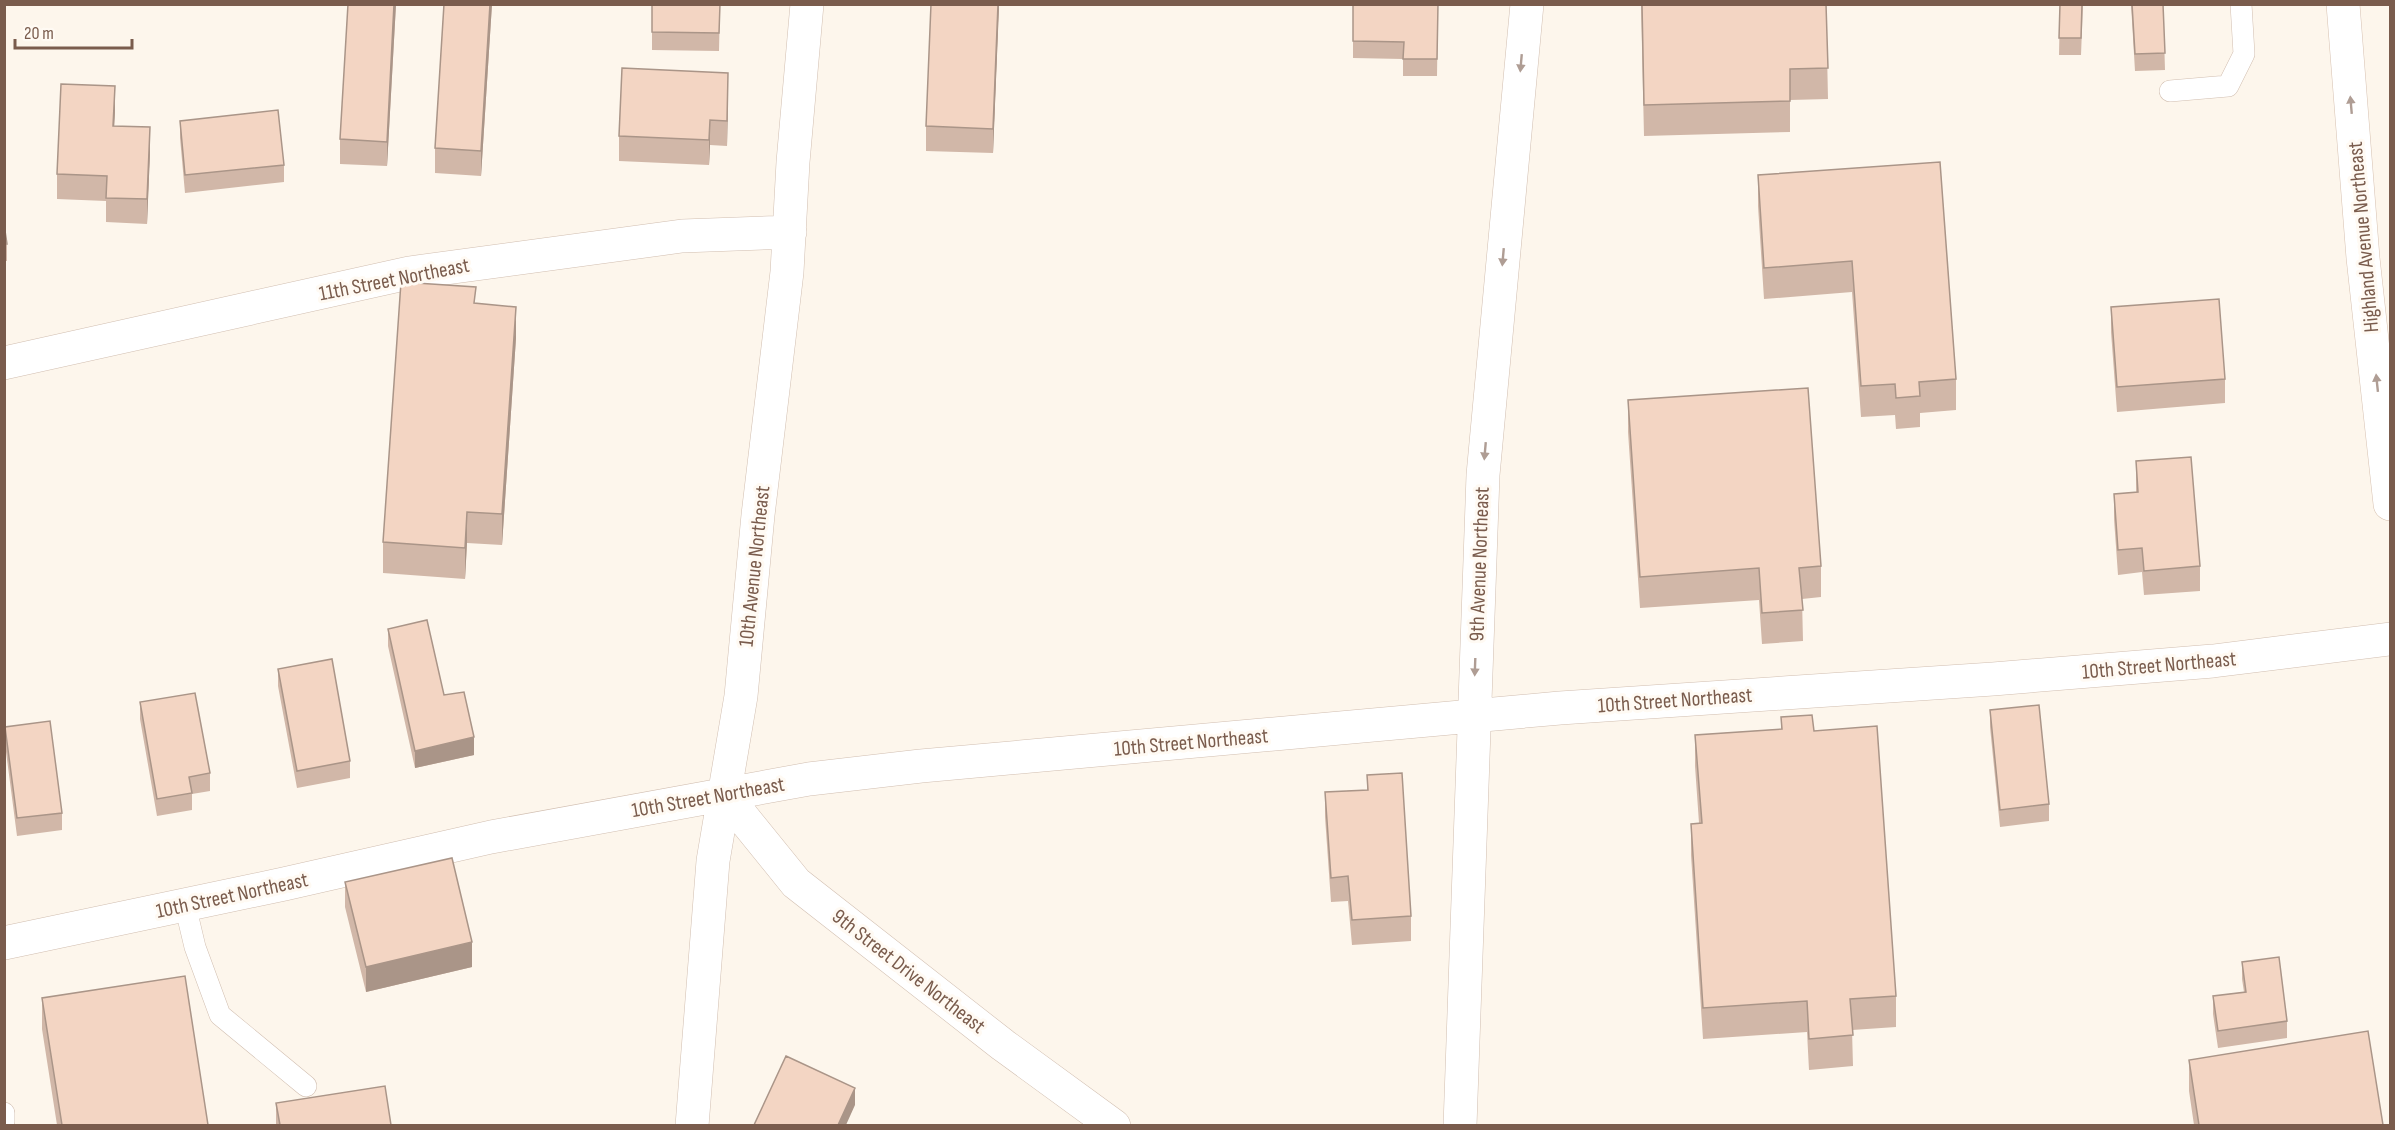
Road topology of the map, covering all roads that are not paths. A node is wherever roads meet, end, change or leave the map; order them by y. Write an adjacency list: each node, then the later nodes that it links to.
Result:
1 (807, 4): 6 (street, 10th Avenue Northeast)
2 (1527, 4): 10 (street, 9th Avenue Northeast, one-way to 10)
3 (2241, 4): 5 (lane)
4 (2343, 4): 8 (street, Highland Avenue Northeast, one-way to 4)
5 (2170, 91)
6 (790, 232): 7 (street, 11th Street Northeast); 11 (street, 10th Avenue Northeast)
7 (4, 363)
8 (2391, 504)
9 (2391, 639): 10 (street, 10th Street Northeast)
10 (1473, 717): 11 (street, 10th Street Northeast); 19 (street, 9th Avenue Northeast)
11 (724, 795): 12 (street, 10th Street Northeast); 17 (street, 10th Avenue Northeast); 18 (street, 9th Street Drive Northeast)
12 (185, 905): 13 (street, 10th Street Northeast); 14 (lane)
13 (4, 943)
14 (306, 1086)
15 (4, 1113): 16 (lane)
16 (4, 1122)
17 (692, 1125)
18 (1114, 1125)
19 (1460, 1125)

